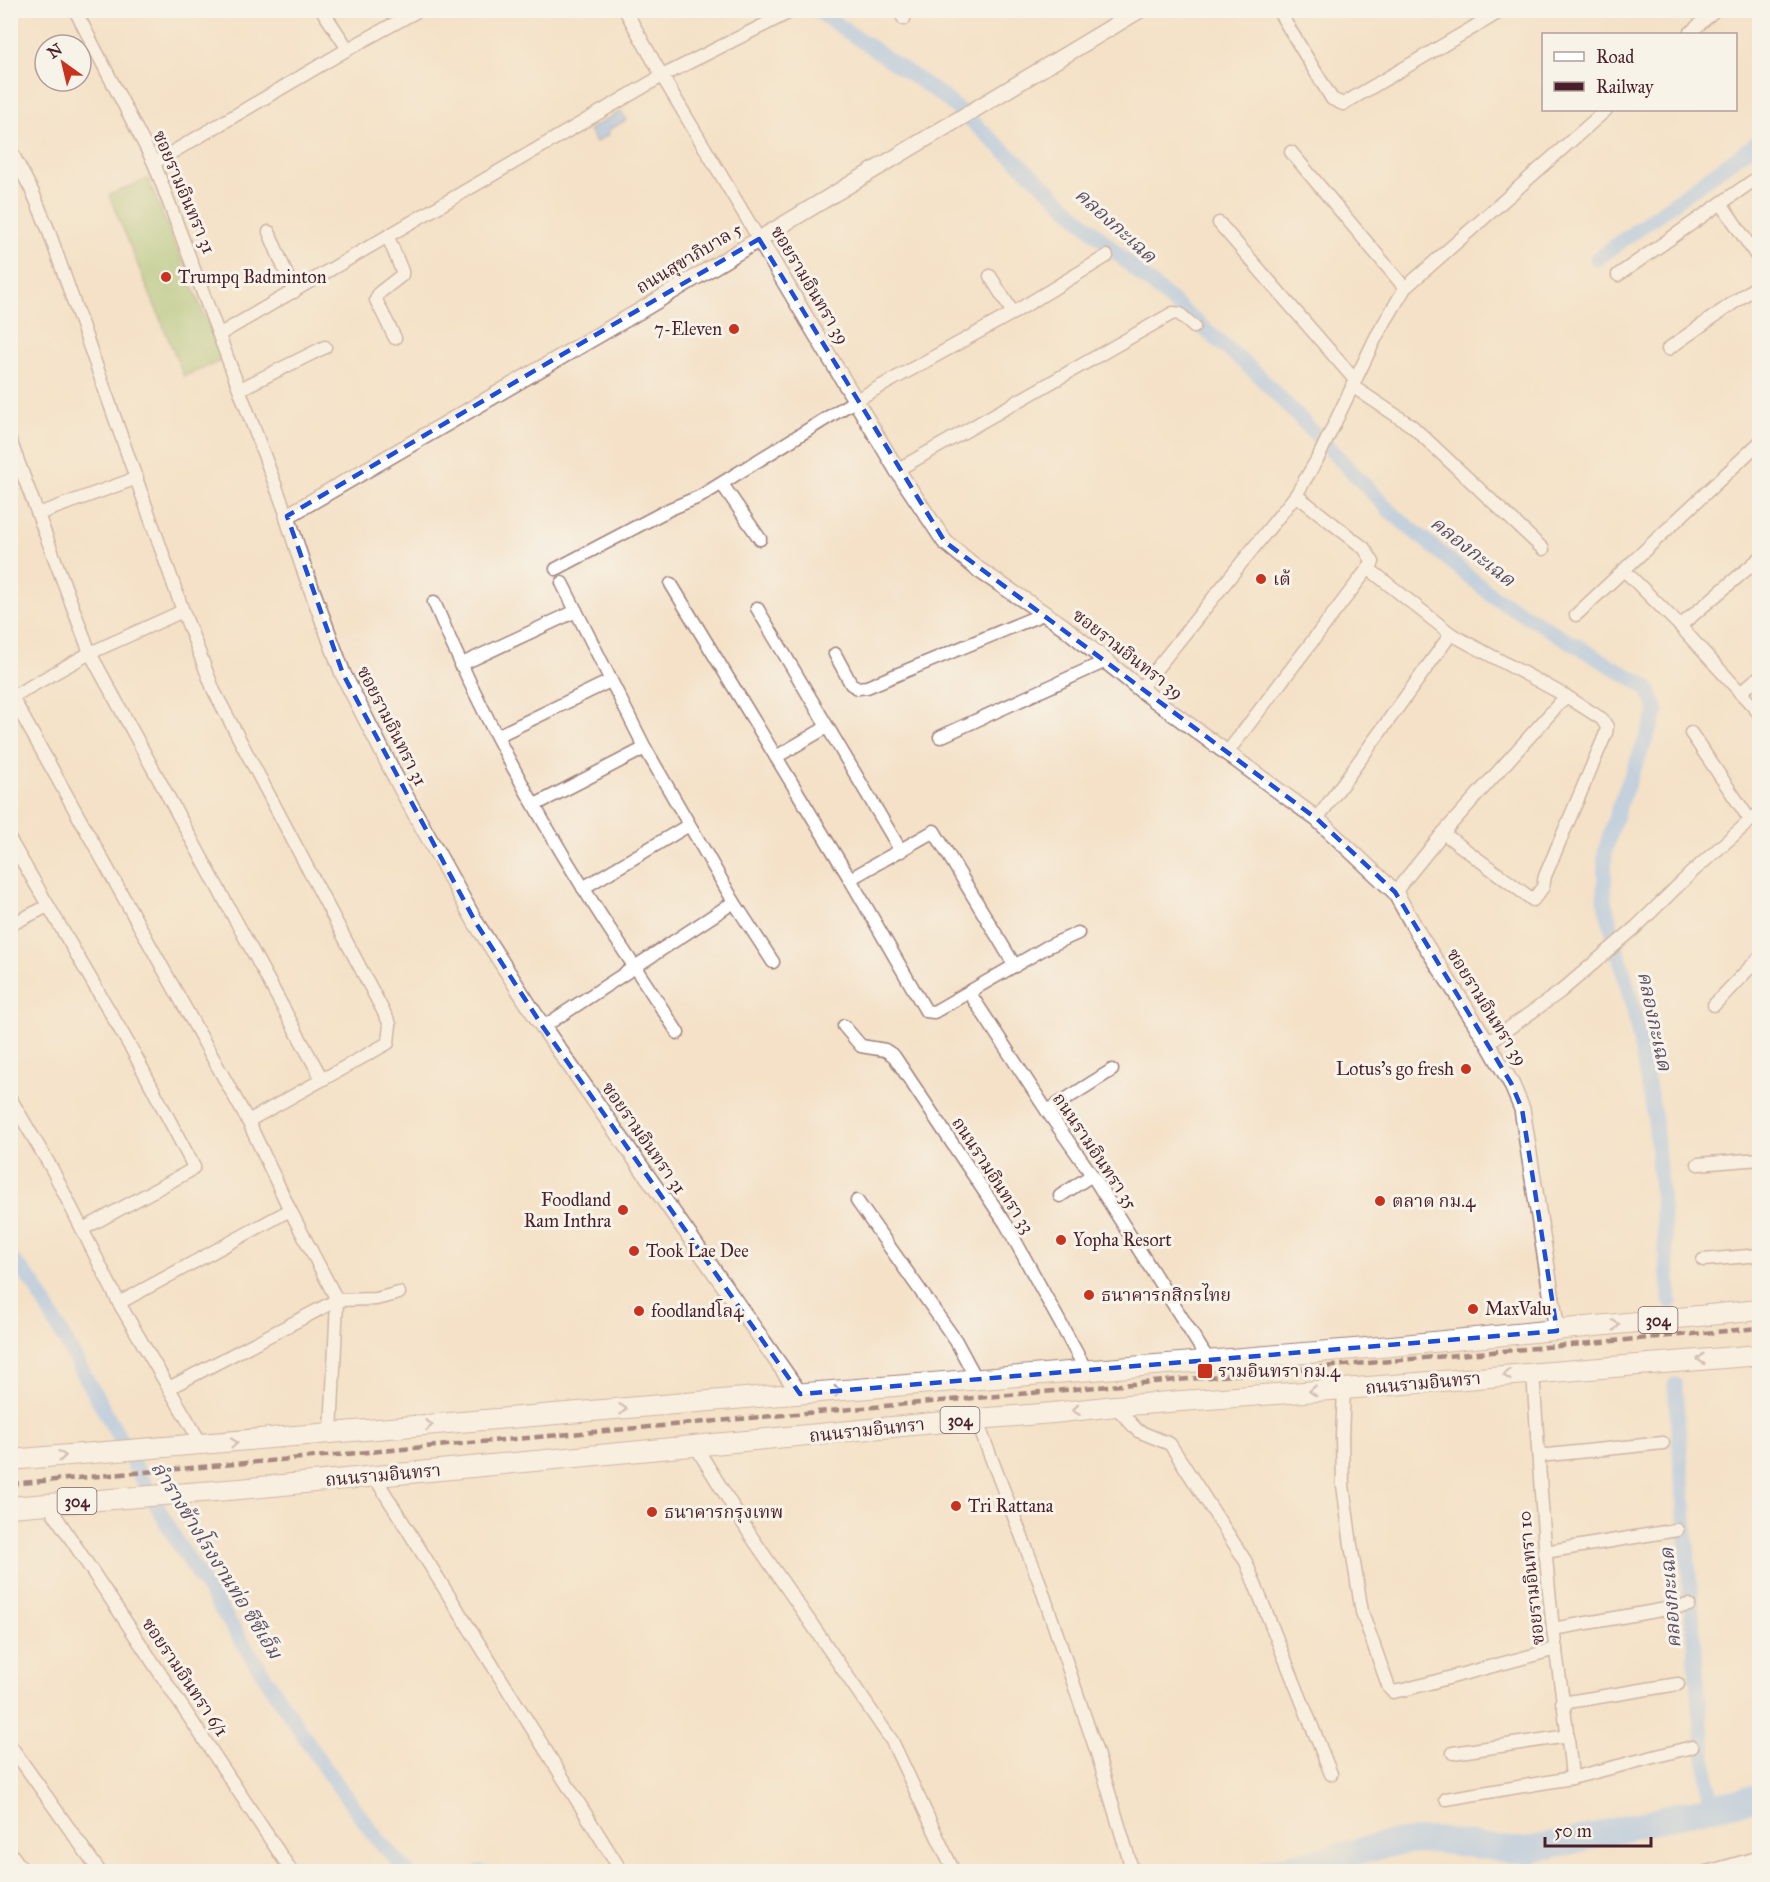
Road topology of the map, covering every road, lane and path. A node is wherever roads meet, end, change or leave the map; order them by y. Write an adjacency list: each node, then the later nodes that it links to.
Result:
1 (75, 10): 16 (street, ซอยรามอินทรา 31)
2 (322, 10): 11 (street)
3 (419, 10): 11 (street)
4 (625, 10): 12 (street, ซอยรามอินทรา 39)
5 (1140, 10): 22 (street, ถนนสุขาภิบาล 5)
6 (1278, 10): 7 (street)
7 (1503, 10)
8 (1715, 10): 10 (street)
9 (792, 12): 12 (street)
10 (1690, 33)
11 (348, 49): 16 (street)
12 (662, 76): 21 (street); 22 (street, ซอยรามอินทรา 39)
13 (1605, 111): 28 (street)
14 (10, 149): 42 (street)
15 (1292, 152): 28 (street)
16 (154, 163): 32 (street, ซอยรามอินทรา 31)
17 (1760, 176): 18 (street)
18 (1721, 203): 24 (street); 25 (street)
19 (1219, 223): 36 (street)
20 (269, 232): 29 (street)
21 (388, 237): 29 (street); 33 (street)
22 (759, 239): 38 (street, ซอยรามอินทรา 39); 46 (street, ถนนสุขาภิบาล 5)
23 (1107, 256): 30 (street)
24 (1760, 261)
25 (1618, 275)
26 (990, 276): 30 (street)
27 (1760, 284): 35 (street)
28 (1405, 288): 36 (street)
29 (294, 292): 32 (street)
30 (1013, 314): 38 (street)
31 (1194, 327): 41 (street)
32 (220, 334): 37 (street, ซอยรามอินทรา 31)
33 (395, 338)
34 (325, 348): 37 (street)
35 (1668, 349)
36 (1353, 383): 44 (street); 48 (street)
37 (240, 389): 46 (street, ซอยรามอินทรา 31)
38 (856, 400): 41 (street, ซอยรามอินทรา 39); 43 (street)
39 (10, 440): 45 (street)
40 (1760, 442): 52 (street)
41 (897, 470): 59 (street, ซอยรามอินทรา 39)
42 (137, 478): 45 (street); 57 (street)
43 (722, 484): 47 (street); 51 (street)
44 (1296, 495): 50 (street); 69 (street)
45 (38, 514): 63 (street)
46 (288, 516): 102 (street, ซอยรามอินทรา 31)
47 (760, 538)
48 (1543, 549)
49 (1760, 558): 61 (street)
50 (1368, 568): 62 (street); 79 (street)
51 (556, 569)
52 (1624, 570): 60 (street); 61 (street)
53 (562, 583): 58 (street)
54 (671, 584): 80 (street)
55 (434, 602): 66 (street)
56 (757, 608): 74 (street)
57 (183, 611): 63 (street); 106 (street)
58 (576, 611): 66 (street); 68 (street)
59 (1043, 614): 64 (street); 65 (street, ซอยรามอินทรา 39)
60 (1576, 615)
61 (1680, 626): 70 (street)
62 (1451, 634): 71 (street); 83 (street)
63 (90, 653): 72 (street); 106 (street)
64 (835, 654)
65 (1106, 661): 69 (street, ซอยรามอินทรา 39); 77 (street)
66 (460, 665): 76 (street)
67 (1760, 676): 70 (street)
68 (610, 681): 76 (street); 78 (street)
69 (1140, 689): 79 (street, ซอยรามอินทรา 39)
70 (1740, 693): 73 (street)
71 (1566, 696): 85 (street); 85 (street)
72 (11, 697): 109 (street)
73 (1760, 714)
74 (827, 728): 80 (street); 87 (street)
75 (1692, 733): 82 (street)
76 (497, 736): 81 (street)
77 (940, 737)
78 (645, 748): 81 (street); 84 (street)
79 (1226, 754): 83 (street, ซอยรามอินทรา 39)
80 (776, 757): 88 (street)
81 (535, 805): 89 (street)
82 (1755, 816): 104 (street)
83 (1317, 819): 90 (street, ซอยรามอินทรา 39)
84 (689, 825): 89 (street); 91 (street)
85 (1443, 833): 90 (street)
86 (10, 840): 92 (street)
87 (902, 850): 88 (street); 97 (street)
88 (850, 879): 99 (street)
89 (583, 888): 98 (street)
90 (1395, 892): 104 (street, ซอยรามอินทรา 39)
91 (734, 902): 96 (street); 98 (street)
92 (48, 906): 93 (street); 116 (street)
93 (10, 925)
94 (1078, 933): 97 (street)
95 (1760, 957): 100 (street)
96 (773, 962)
97 (1015, 966): 99 (street)
98 (635, 967): 102 (street); 103 (street)
99 (969, 992): 108 (street, ถนนรามอินทรา 35)
100 (1714, 1005)
101 (844, 1026): 126 (street, ถนนรามอินทรา 33)
102 (543, 1027): 131 (street, ซอยรามอินทรา 31)
103 (678, 1033)
104 (1488, 1043): 123 (street, ซอยรามอินทรา 39)
105 (1112, 1070): 108 (street)
106 (322, 1079): 109 (street)
107 (10, 1098): 116 (street)
108 (1047, 1111): 112 (street, ถนนรามอินทรา 35)
109 (248, 1121): 115 (street)
110 (1760, 1159): 111 (street)
111 (1698, 1164)
112 (1092, 1176): 113 (street); 125 (street, ถนนรามอินทรา 35)
113 (1060, 1196)
114 (857, 1201): 128 (street)
115 (290, 1210): 120 (street); 121 (street)
116 (83, 1229): 121 (street)
117 (1760, 1255): 118 (street)
118 (1703, 1260)
119 (399, 1293): 120 (street)
120 (337, 1300): 129 (street); 134 (street)
121 (119, 1303): 129 (street)
122 (1760, 1310): 123 (main road, 304, one-way to 122)
123 (1557, 1331): 125 (main road, 304)
124 (1760, 1355): 127 (main road, ถนนรามอินทรา / 304, one-way to 127)
125 (1209, 1361): 126 (main road, 304)
126 (1086, 1370): 128 (main road, 304)
127 (1533, 1373): 130 (main road, ถนนรามอินทรา / 304, one-way to 130); 138 (street, ซอยรามอินทรา 10)
128 (976, 1380): 131 (main road, 304, one-way to 128)
129 (170, 1388): 136 (street)
130 (1344, 1389): 132 (main road, ถนนรามอินทรา / 304, one-way to 132); 147 (street)
131 (800, 1394): 134 (main road, 304, one-way to 131)
132 (1115, 1406): 133 (main road, ถนนรามอินทรา / 304, one-way to 133); 154 (street)
133 (976, 1419): 137 (main road, ถนนรามอินทรา / 304); 164 (street)
134 (331, 1434): 136 (main road, 304, one-way to 134)
135 (1663, 1443): 138 (street)
136 (202, 1445): 139 (main road, 304, one-way to 136)
137 (696, 1447): 140 (main road, ถนนรามอินทรา / 304); 163 (street)
138 (1539, 1456): 144 (street, ซอยรามอินทรา 10)
139 (10, 1460)
140 (374, 1476): 141 (main road, ถนนรามอินทรา / 304); 159 (street)
141 (47, 1503): 142 (main road, ถนนรามอินทรา / 304); 162 (street, ซอยรามอินทรา 6/1)
142 (10, 1507)
143 (1677, 1530): 144 (street)
144 (1545, 1552): 146 (street, ซอยรามอินทรา 10)
145 (1689, 1605): 146 (street)
146 (1553, 1629): 147 (street, ซอยรามอินทรา 10)
147 (1556, 1649): 149 (street, ซอยรามอินทรา 10)
148 (1678, 1684): 149 (street)
149 (1562, 1703): 150 (street, ซอยรามอินทรา 10)
150 (1568, 1736): 153 (street); 155 (street, ซอยรามอินทรา 10)
151 (10, 1745): 161 (street)
152 (1692, 1747): 155 (street)
153 (1453, 1753)
154 (1331, 1774)
155 (1572, 1778): 156 (street)
156 (1446, 1798)
157 (10, 1852): 160 (street)
158 (1760, 1857): 165 (street)
159 (620, 1869)
160 (24, 1872)
161 (100, 1872)
162 (292, 1872)
163 (954, 1872)
164 (1133, 1872)
165 (1707, 1872)

